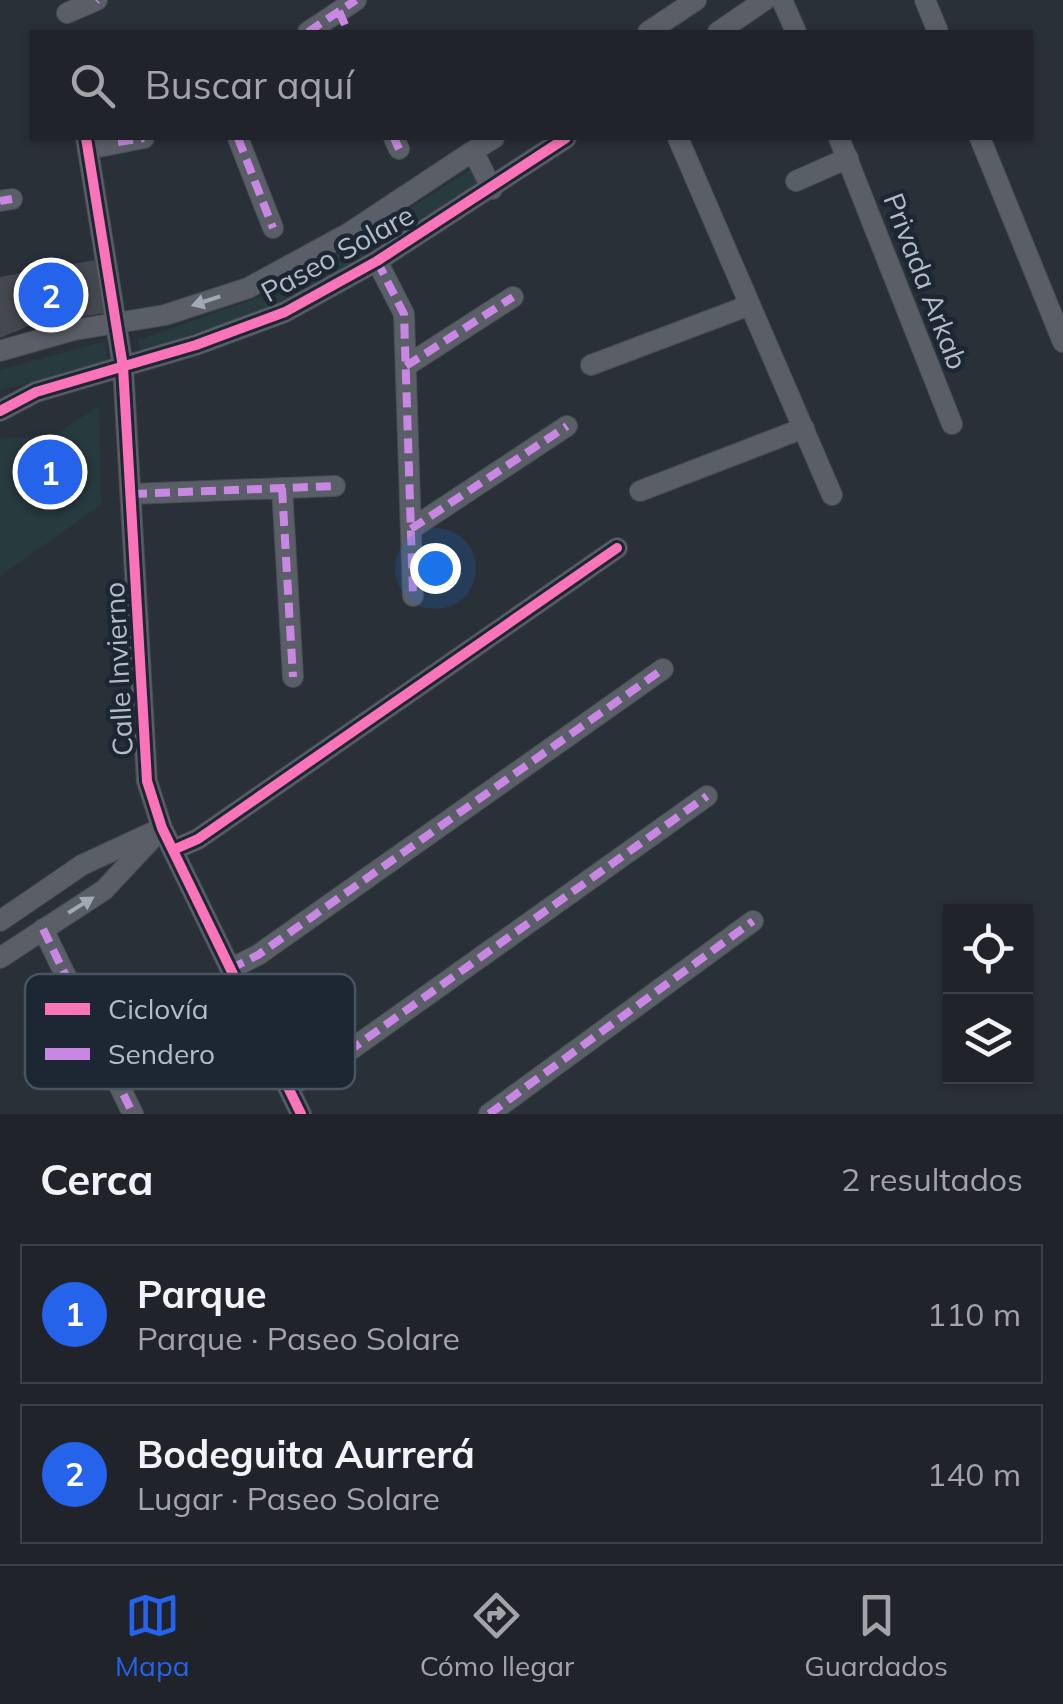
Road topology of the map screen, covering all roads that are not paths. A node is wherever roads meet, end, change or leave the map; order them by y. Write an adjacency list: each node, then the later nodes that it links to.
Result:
1 (97, 0): 7 (street)
2 (696, 0): 9 (street)
3 (765, 0): 10 (street)
4 (782, 0): 11 (street)
5 (925, 0): 12 (street)
6 (347, 6): 8 (street)
7 (67, 15)
8 (311, 30)
9 (651, 30)
10 (721, 30)
11 (795, 30)
12 (937, 30)
13 (121, 140): 20 (street)
14 (239, 140): 25 (street)
15 (491, 140): 21 (street, Paseo Solare)
16 (563, 140): 24 (street, Paseo Solare)
17 (679, 140): 28 (street)
18 (841, 140): 22 (street, Privada Arkab)
19 (981, 140): 30 (street)
20 (87, 143): 29 (street)
21 (474, 151): 24 (street); 29 (street, Paseo Solare, one-way to 29)
22 (848, 158): 23 (street); 36 (street, Privada Arkab)
23 (796, 181)
24 (492, 189): 26 (street, Paseo Solare)
25 (273, 228)
26 (378, 261): 33 (street); 34 (street, Paseo Solare)
27 (513, 297): 33 (street)
28 (750, 305): 32 (street); 38 (street)
29 (115, 325): 31 (street, Paseo Solare); 34 (street, Calle Invierno)
30 (1063, 342)
31 (0, 351)
32 (591, 365)
33 (406, 366): 44 (street)
34 (123, 367): 35 (street, Paseo Solare); 42 (street, Calle Invierno)
35 (0, 412)
36 (952, 424)
37 (567, 426): 44 (street)
38 (804, 428): 41 (street); 43 (street)
39 (335, 486): 40 (street)
40 (282, 488): 42 (street); 48 (street)
41 (640, 491)
42 (132, 494): 50 (street, Calle Invierno)
43 (832, 495)
44 (411, 529): 46 (street)
45 (617, 548): 51 (street)
46 (413, 596)
47 (662, 669): 56 (street)
48 (293, 677)
49 (708, 796): 59 (street)
50 (162, 828): 51 (street, Calle Invierno); 52 (street); 54 (street, one-way to 50)
51 (173, 850): 56 (street, Calle Invierno)
52 (0, 921)
53 (752, 921): 64 (street)
54 (43, 929): 55 (street); 57 (street)
55 (0, 958)
56 (230, 969): 58 (street, Calle Invierno)
57 (65, 974)
58 (232, 974)
59 (355, 1047)
60 (121, 1089): 62 (street)
61 (289, 1089): 63 (street, Calle Invierno)
62 (133, 1114)
63 (301, 1114)
64 (489, 1114)

